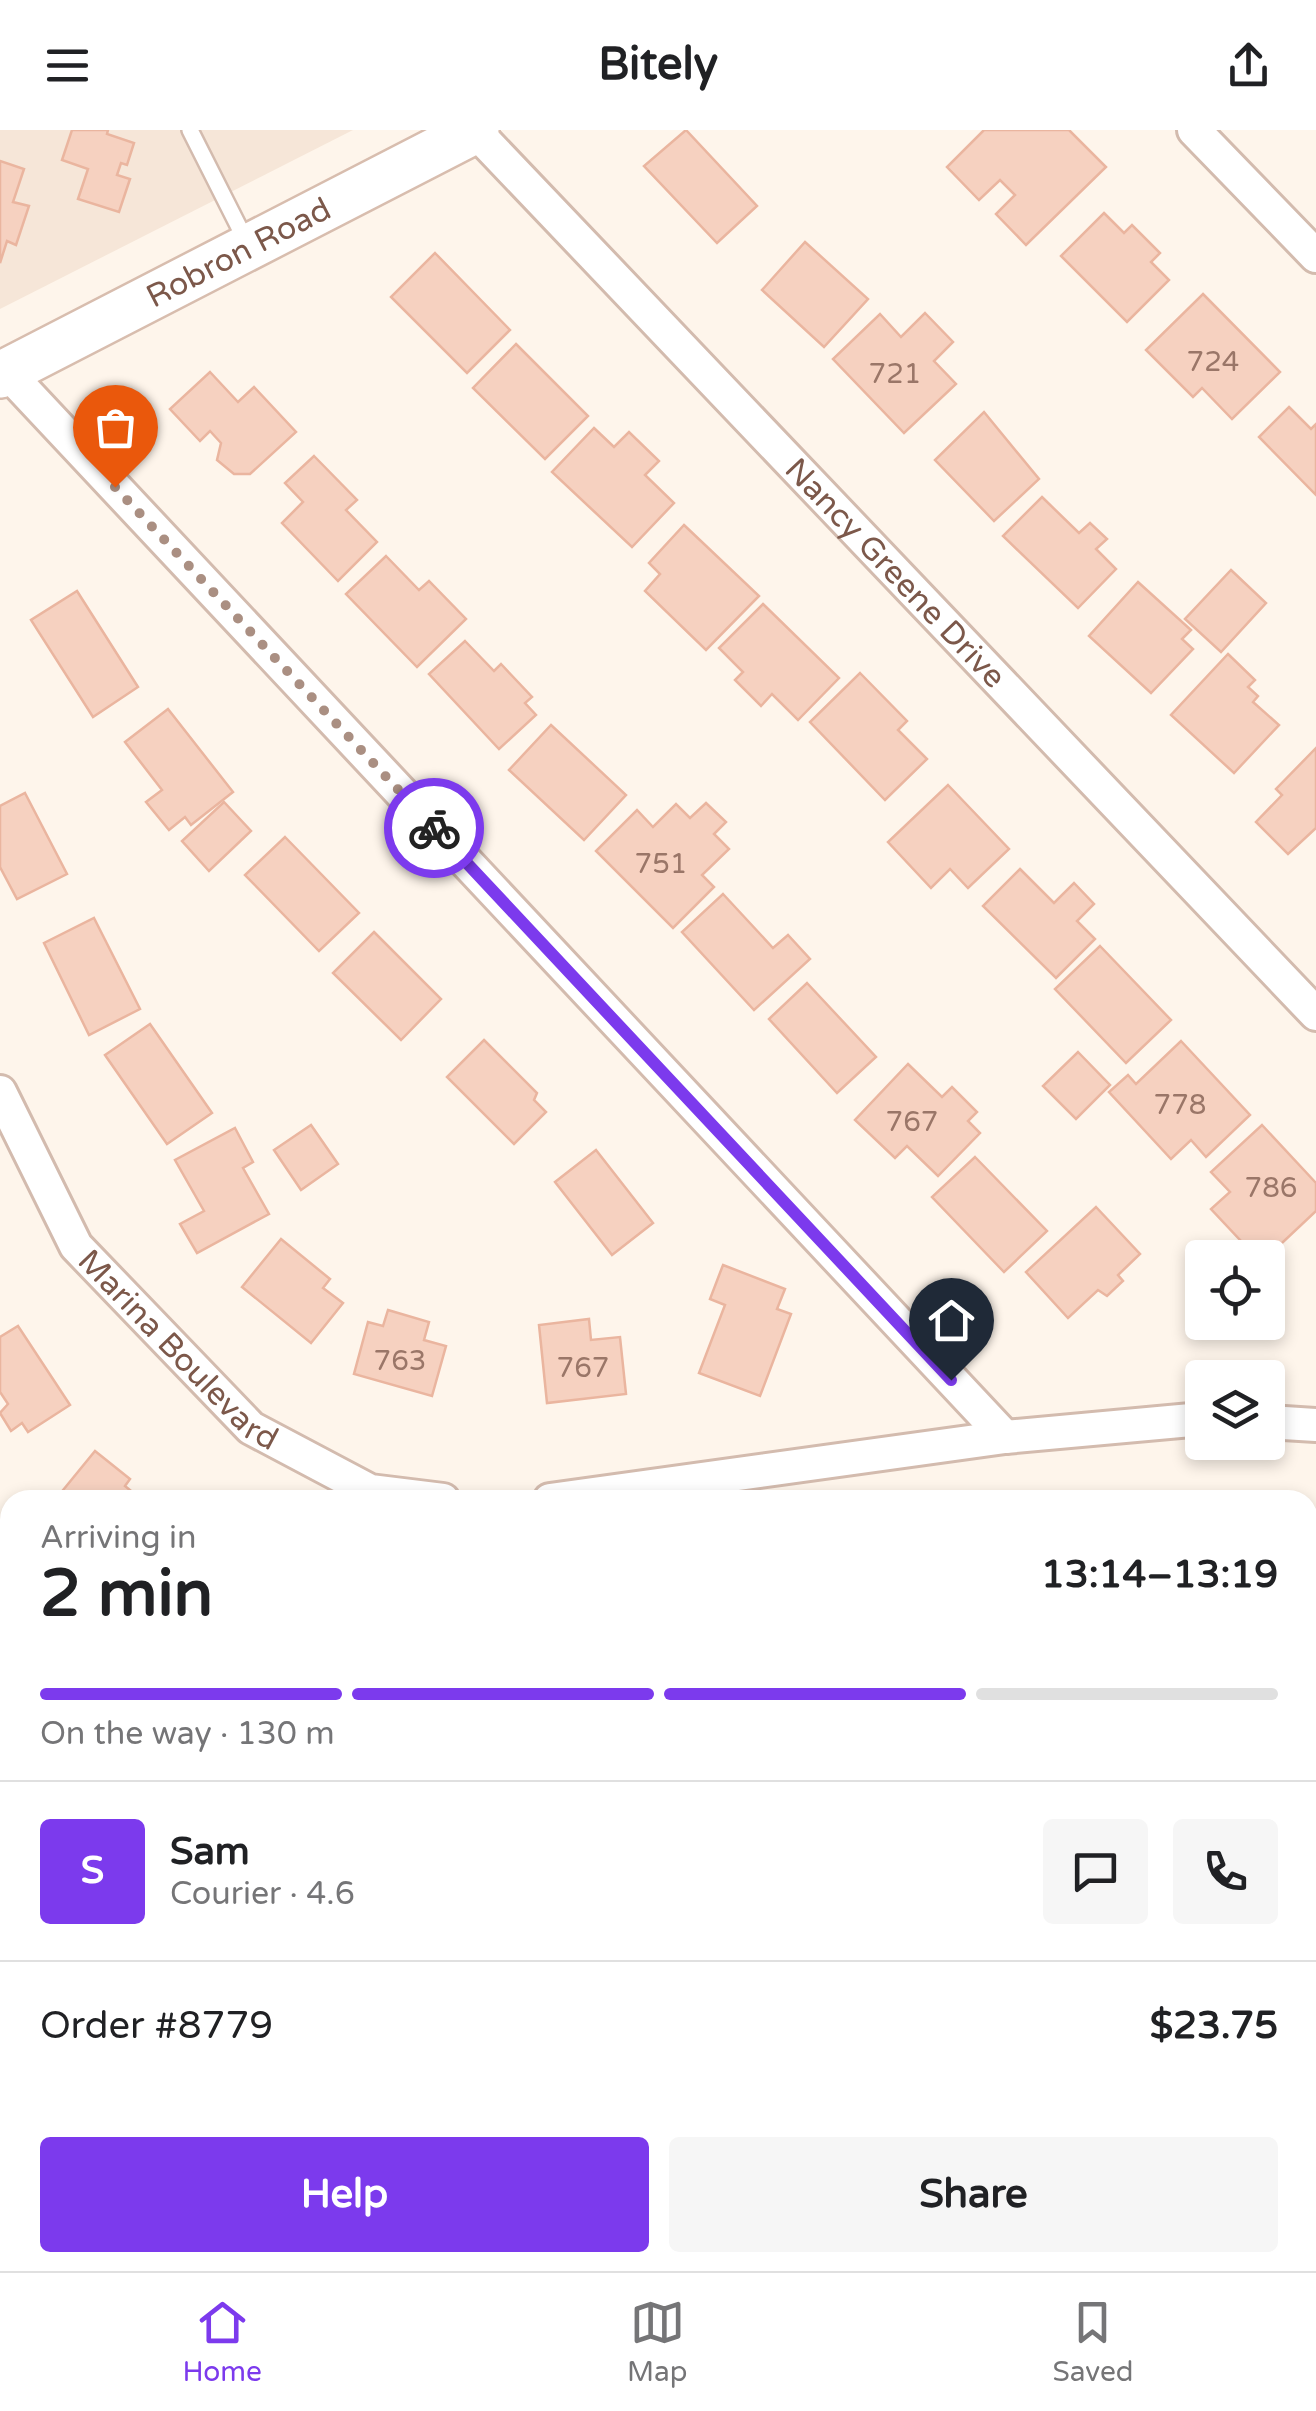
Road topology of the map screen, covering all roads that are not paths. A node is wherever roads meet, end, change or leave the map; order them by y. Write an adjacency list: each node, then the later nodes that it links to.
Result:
1 (190, 130): 4 (lane)
2 (476, 130): 4 (street, Robron Road); 7 (street, Nancy Greene Drive)
3 (1194, 130): 5 (street)
4 (250, 248): 6 (street, Robron Road)
5 (1316, 256)
6 (4, 374): 12 (street)
7 (1316, 1014)
8 (0, 1092): 13 (street, Marina Boulevard)
9 (1185, 1421): 12 (street)
10 (1285, 1423): 11 (street)
11 (1316, 1425)
12 (1005, 1437): 14 (street)
13 (368, 1490)
14 (622, 1490)

